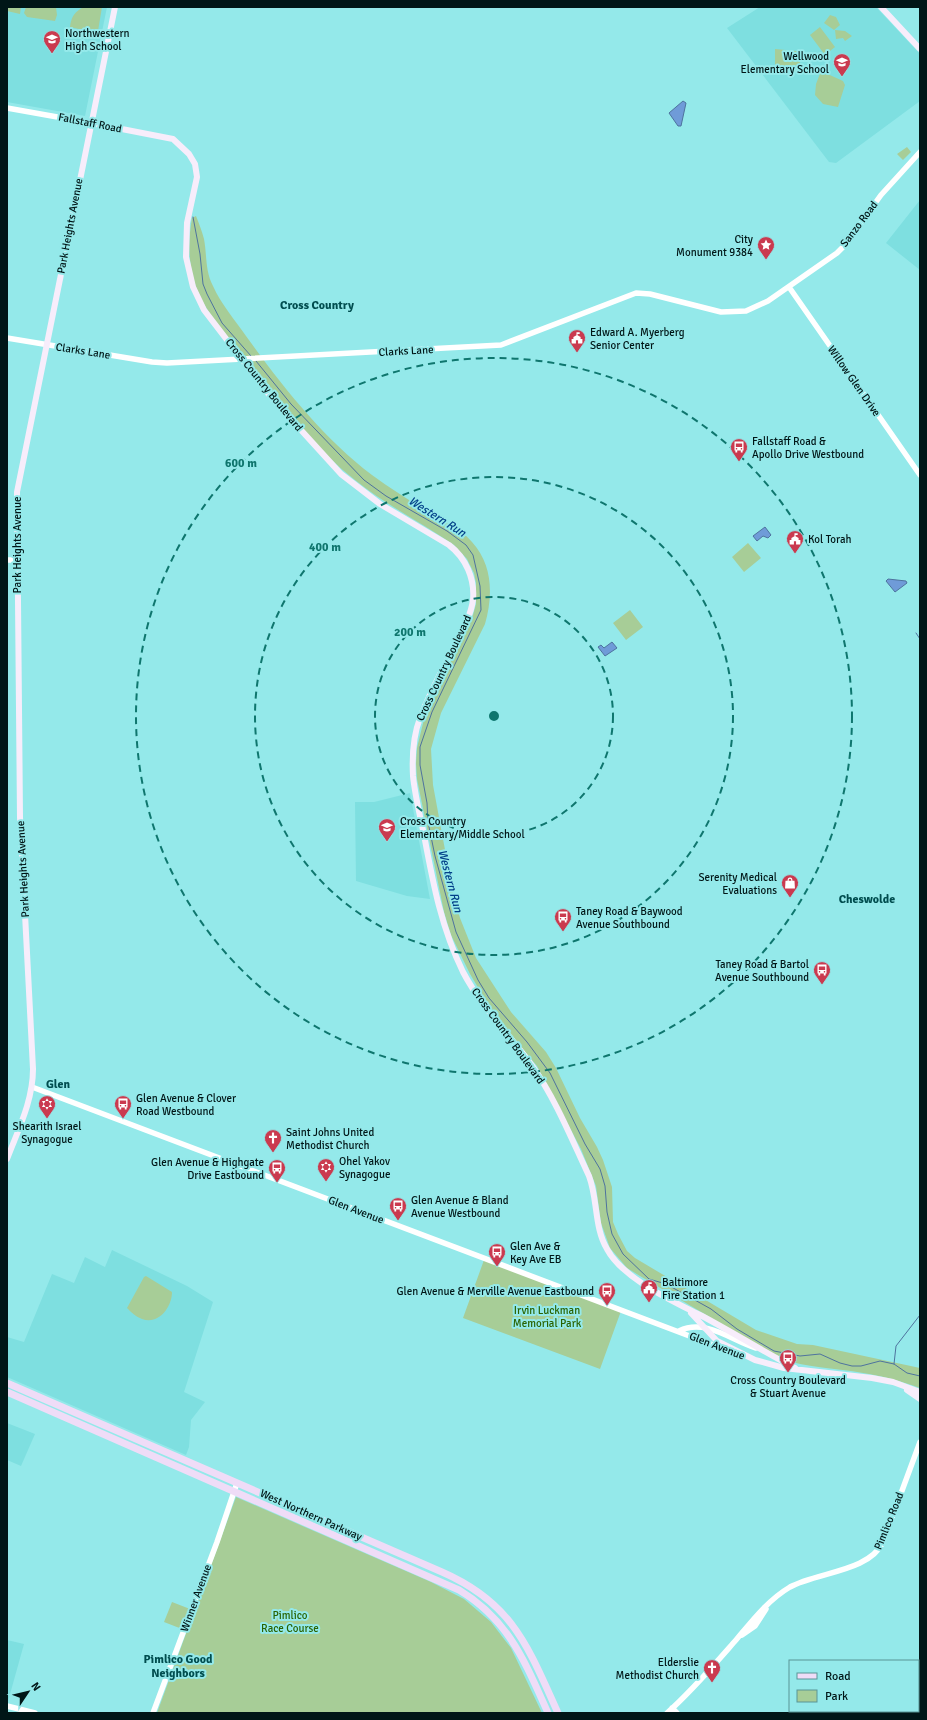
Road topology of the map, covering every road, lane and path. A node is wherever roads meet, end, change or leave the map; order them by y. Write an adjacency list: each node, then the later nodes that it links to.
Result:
1 (115, 7): 5 (main road, Park Heights Avenue)
2 (881, 7): 3 (main road)
3 (920, 49)
4 (7, 108): 5 (street, Fallstaff Road)
5 (92, 123): 6 (main road, Fallstaff Road); 10 (main road, Park Heights Avenue)
6 (174, 139): 11 (main road, Cross Country Boulevard)
7 (920, 152): 8 (street, Sanzo Road)
8 (789, 287): 11 (street, Clarks Lane); 12 (street, Willow Glen Drive)
9 (7, 338): 10 (street, Clarks Lane)
10 (47, 345): 11 (street, Clarks Lane); 14 (main road, Park Heights Avenue)
11 (241, 359): 17 (main road, Cross Country Boulevard)
12 (920, 475)
13 (7, 560): 14 (street)
14 (17, 560): 15 (main road, Park Heights Avenue)
15 (32, 1087): 16 (main road, Park Heights Avenue); 19 (street, Glen Avenue)
16 (7, 1159)
17 (687, 1309): 18 (main road, Cross Country Boulevard); 20 (main road, Cross Country Boulevard)
18 (705, 1328): 19 (street, Glen Avenue); 20 (street, Glen Avenue); 21 (main road, Cross Country Boulevard)
19 (679, 1331): 21 (street, Glen Avenue)
20 (756, 1348): 22 (main road, Cross Country Boulevard)
21 (754, 1360): 22 (main road, Cross Country Boulevard)
22 (795, 1368): 24 (main road, Cross Country Boulevard)
23 (7, 1383): 29 (main road, West Northern Parkway)
24 (901, 1385): 26 (main road, Cross Country Boulevard); 27 (main road)
25 (7, 1392): 30 (main road, West Northern Parkway)
26 (920, 1392)
27 (920, 1399)
28 (920, 1442): 32 (street, Pimlico Road)
29 (237, 1483): 30 (street, Winner Avenue); 36 (main road, West Northern Parkway)
30 (234, 1492): 34 (street, Winner Avenue); 35 (main road, West Northern Parkway)
31 (7, 1706): 33 (street)
32 (668, 1712): 37 (street)
33 (35, 1713)
34 (153, 1713)
35 (548, 1713)
36 (558, 1713)
37 (677, 1713)

